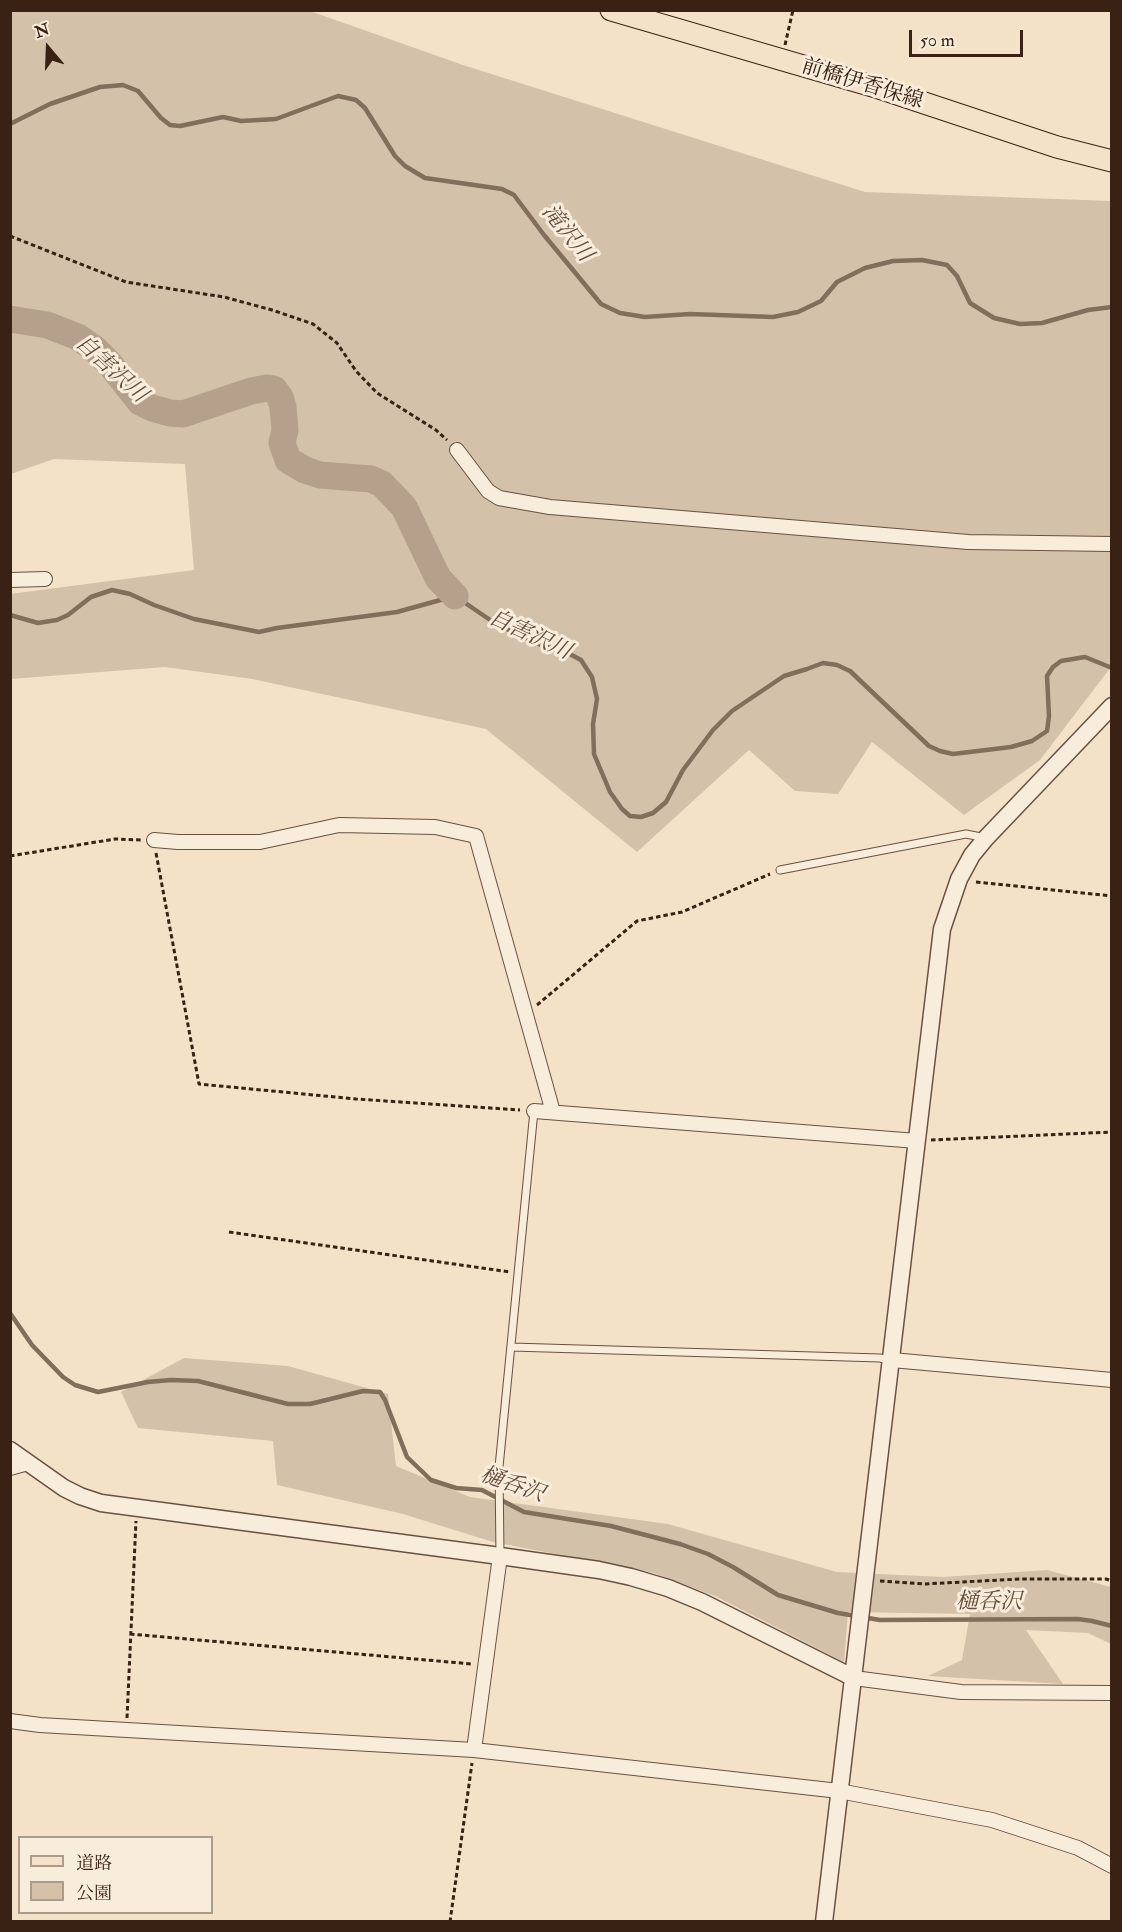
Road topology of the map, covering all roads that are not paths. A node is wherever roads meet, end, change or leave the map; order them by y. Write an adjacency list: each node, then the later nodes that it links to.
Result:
1 (611, 10): 2 (main road, 前橋伊香保線)
2 (1112, 161)
3 (457, 450): 4 (street)
4 (1112, 544)
5 (45, 579): 6 (street)
6 (10, 580)
7 (1110, 707): 8 (street)
8 (986, 838): 10 (lane); 13 (street)
9 (154, 840): 12 (street)
10 (780, 870)
11 (534, 1111): 12 (street); 14 (lane)
12 (553, 1112): 13 (street)
13 (916, 1141): 15 (street)
14 (512, 1347): 15 (lane); 20 (lane)
15 (892, 1360): 16 (street); 21 (street)
16 (1112, 1380)
17 (10, 1450): 18 (street)
18 (28, 1463): 19 (street); 20 (street)
19 (10, 1468)
20 (500, 1556): 21 (street); 24 (street)
21 (854, 1678): 22 (street); 25 (street)
22 (1112, 1693)
23 (10, 1721): 24 (street)
24 (474, 1750): 25 (street)
25 (839, 1791): 26 (street); 27 (street)
26 (1112, 1866)
27 (824, 1922)

